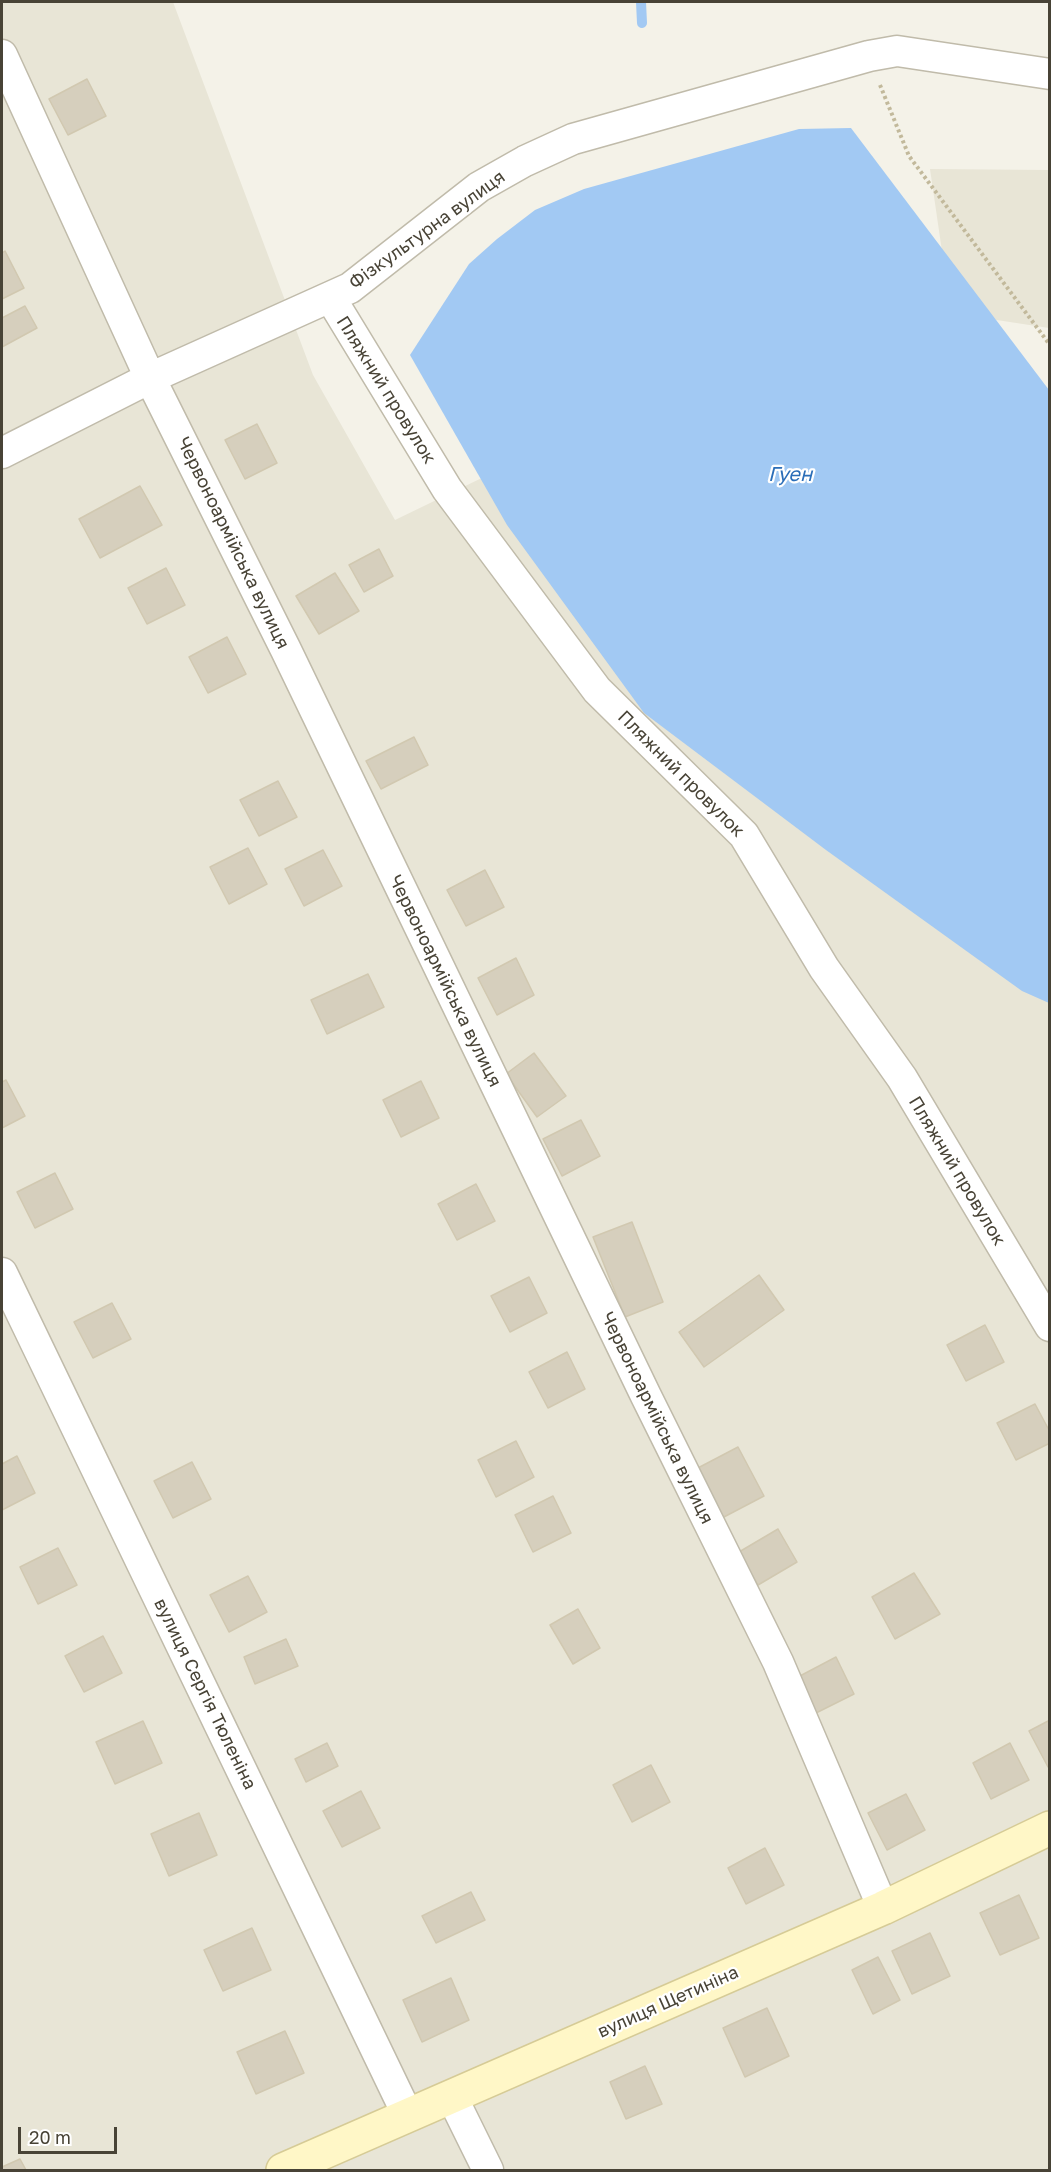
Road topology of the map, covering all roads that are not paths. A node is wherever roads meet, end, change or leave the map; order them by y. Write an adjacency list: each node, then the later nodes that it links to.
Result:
1 (2, 55): 4 (street, Червоноармійська вулиця)
2 (1050, 74): 3 (street, Фізкультурна вулиця)
3 (330, 297): 4 (street, Фізкультурна вулиця); 7 (street, Пляжний провулок)
4 (150, 378): 5 (street, Фізкультурна вулиця); 9 (street, Червоноармійська вулиця)
5 (2, 453)
6 (2, 1273): 11 (street, вулиця Сергія Тюленіна)
7 (1050, 1326)
8 (1050, 1828): 9 (street, вулиця Щетиніна)
9 (883, 1908): 10 (street, вулиця Щетиніна)
10 (452, 2097): 11 (street, вулиця Щетиніна); 13 (street)
11 (408, 2116): 12 (street, вулиця Щетиніна)
12 (292, 2169)
13 (488, 2170)

